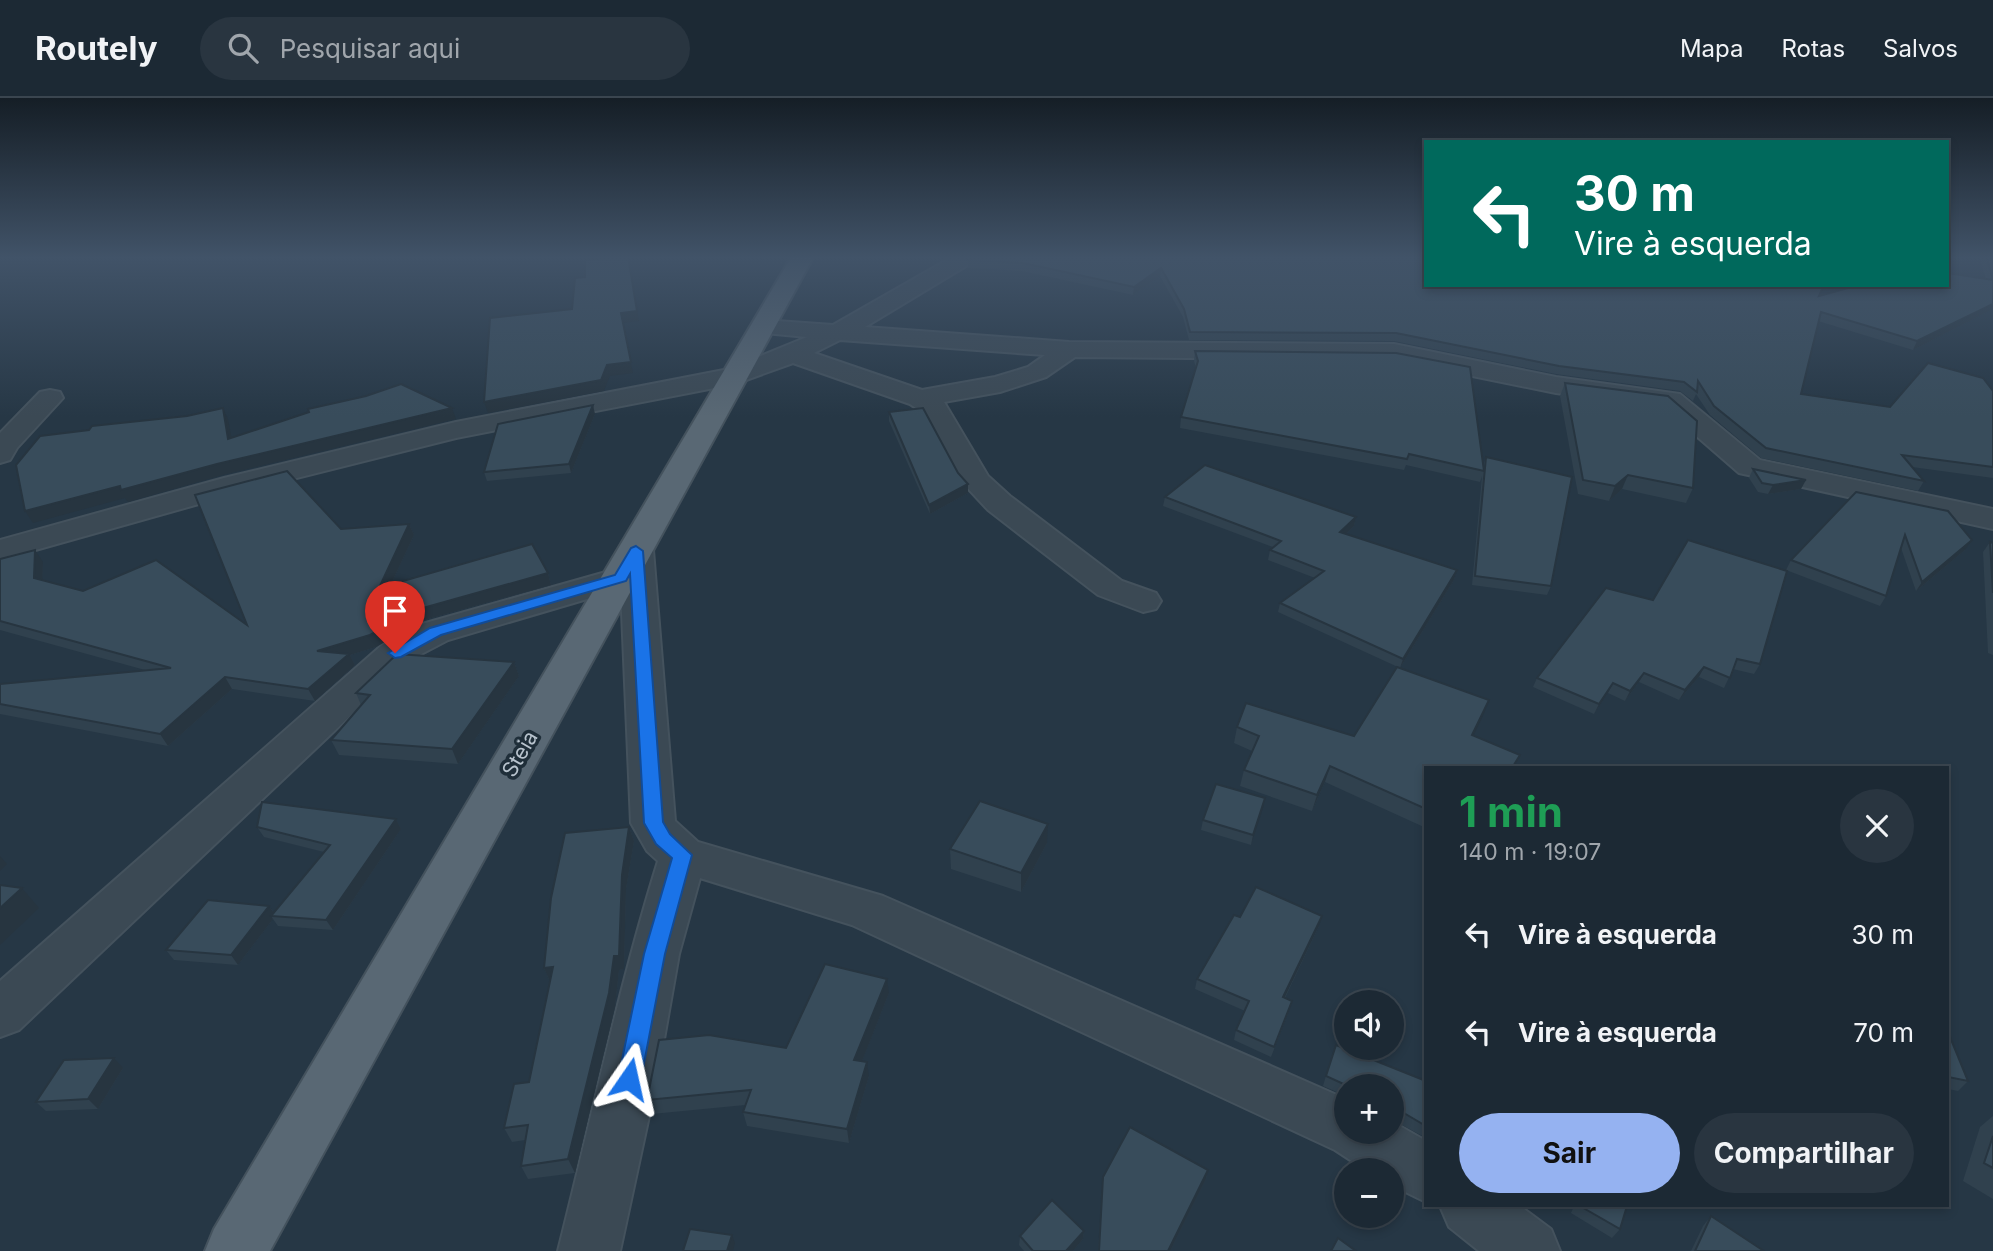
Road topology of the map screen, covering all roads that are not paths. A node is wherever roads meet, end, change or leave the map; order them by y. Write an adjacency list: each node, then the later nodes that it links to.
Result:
1 (787, 310): 4 (main road, Steia)
2 (880, 310): 3 (street)
3 (839, 331): 4 (street); 4 (street); 5 (street)
4 (778, 340): 6 (main road, Steia); 8 (street)
5 (1069, 349): 8 (street); 10 (street)
6 (736, 376): 11 (street); 12 (main road, Steia)
7 (50, 398): 9 (street)
8 (920, 398): 13 (street)
9 (0, 454)
10 (1993, 519)
11 (0, 550)
12 (628, 564): 14 (street); 15 (street); 20 (main road, Steia)
13 (1143, 601)
14 (682, 855): 16 (street); 21 (street)
15 (0, 1014)
16 (1334, 1121)
17 (1377, 1144): 18 (street)
18 (1424, 1171)
19 (1471, 1207): 22 (street)
20 (236, 1251)
21 (589, 1251)
22 (1529, 1251)

